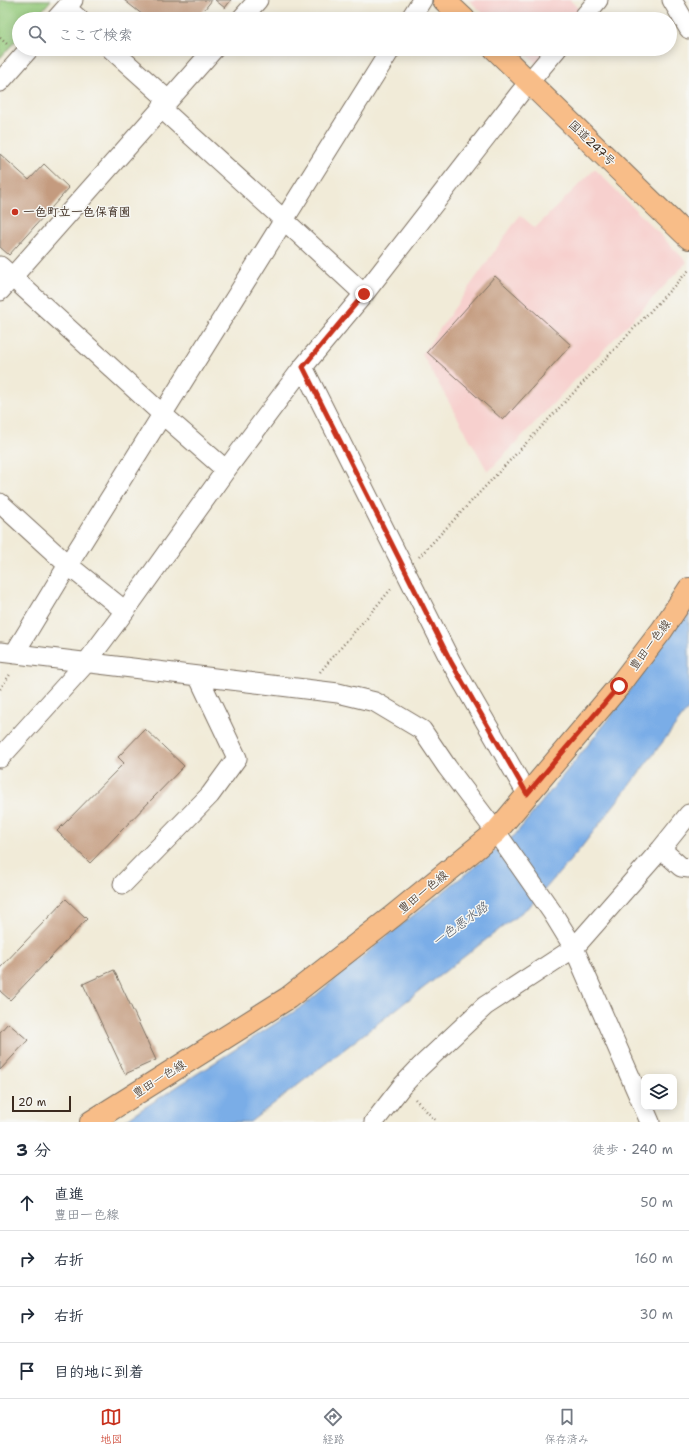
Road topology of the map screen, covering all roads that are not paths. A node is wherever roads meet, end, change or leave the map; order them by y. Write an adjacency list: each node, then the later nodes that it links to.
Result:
1 (258, 0): 6 (street)
2 (422, 0): 7 (street)
3 (444, 0): 8 (main road)
4 (598, 0): 9 (street)
5 (672, 0): 10 (street)
6 (247, 12)
7 (414, 12)
8 (457, 12)
9 (588, 12)
10 (689, 29)
11 (23, 56): 17 (street)
12 (119, 56): 19 (street)
13 (208, 56): 19 (street)
14 (387, 56): 20 (street)
15 (502, 56): 18 (main road, 国道247号)
16 (551, 56): 18 (street)
17 (0, 82)
18 (530, 82): 21 (main road, 国道247号); 24 (street)
19 (164, 104): 20 (street); 22 (street)
20 (284, 220): 24 (street); 26 (street)
21 (689, 238)
22 (6, 272): 23 (street); 26 (street)
23 (0, 291)
24 (364, 294): 25 (street)
25 (303, 367): 27 (street); 36 (street)
26 (162, 414): 27 (street); 29 (street)
27 (226, 470): 31 (street)
28 (0, 503): 29 (street)
29 (68, 566): 31 (street); 32 (street)
30 (689, 589): 36 (main road, 豊田一色線)
31 (125, 612): 33 (street)
32 (10, 658): 33 (street)
33 (86, 663): 34 (street); 35 (street)
34 (198, 676): 38 (street); 41 (street)
35 (0, 758)
36 (527, 794): 38 (main road, 豊田一色線)
37 (689, 814): 39 (street)
38 (500, 837): 42 (street); 43 (main road, 豊田一色線)
39 (661, 849): 40 (street); 42 (street)
40 (689, 868)
41 (123, 884)
42 (574, 948): 44 (street); 45 (street)
43 (91, 1122)
44 (374, 1122)
45 (650, 1122)

